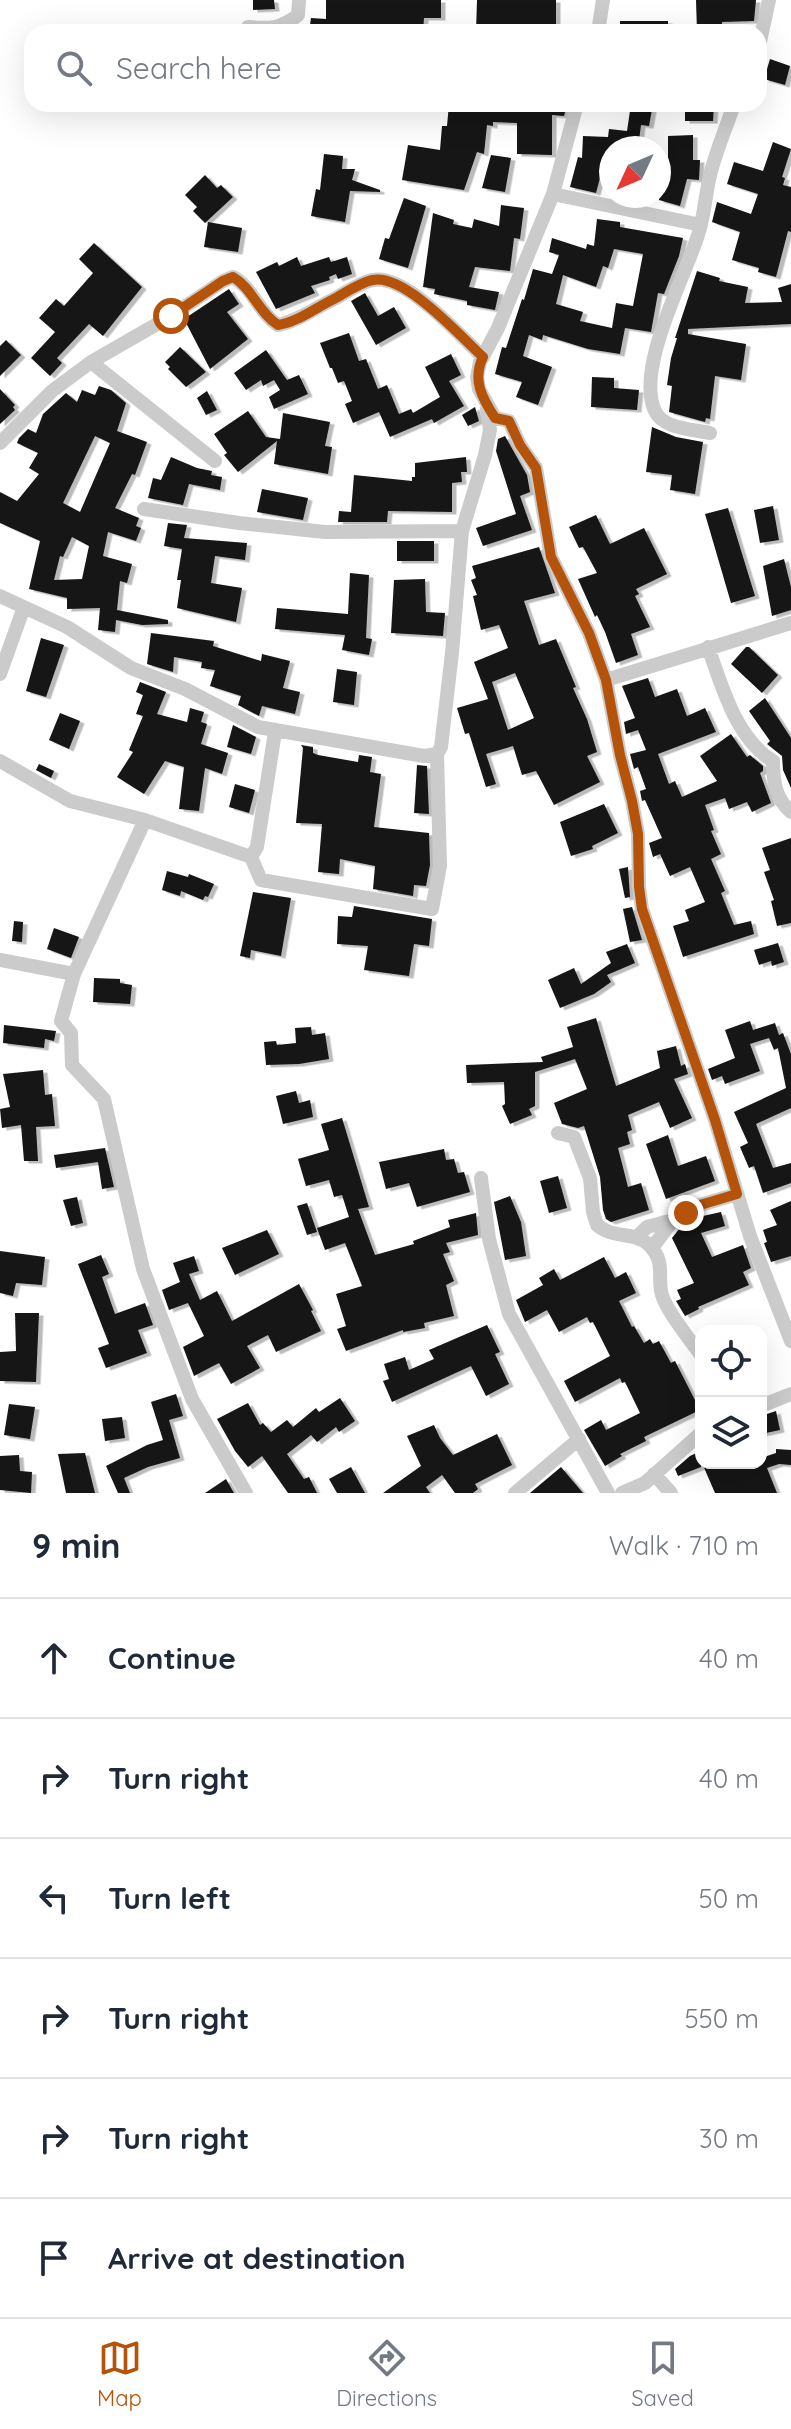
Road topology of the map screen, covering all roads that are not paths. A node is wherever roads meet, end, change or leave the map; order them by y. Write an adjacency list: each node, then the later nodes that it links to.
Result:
1 (299, 0): 4 (street)
2 (603, 0): 5 (street)
3 (769, 0): 6 (street)
4 (286, 24)
5 (599, 24)
6 (764, 24)
7 (575, 112): 9 (street)
8 (731, 112): 10 (street)
9 (553, 194): 10 (street); 11 (street)
10 (701, 225): 14 (street)
11 (483, 357): 12 (street); 13 (street)
12 (91, 362): 15 (street); 16 (street)
13 (487, 405): 19 (street); 25 (street)
14 (710, 433)
15 (0, 443)
16 (215, 461)
17 (478, 505): 19 (street)
18 (144, 509): 19 (street)
19 (462, 531): 27 (street)
20 (0, 596): 21 (street)
21 (24, 607): 24 (street); 26 (street)
22 (791, 623): 23 (street)
23 (708, 647): 25 (street); 29 (street)
24 (0, 674)
25 (606, 680): 36 (street)
26 (275, 732): 27 (street); 31 (street)
27 (437, 754): 31 (street)
28 (0, 761): 30 (street)
29 (791, 812)
30 (145, 820): 31 (street); 33 (street)
31 (251, 857)
32 (0, 960): 33 (street)
33 (74, 974): 47 (street)
34 (558, 1133): 38 (street)
35 (481, 1178): 45 (street)
36 (737, 1194): 37 (street); 40 (street)
37 (673, 1220): 38 (street); 39 (street)
38 (637, 1237): 39 (street)
39 (652, 1248): 41 (street)
40 (791, 1341)
41 (695, 1347)
42 (791, 1394): 43 (street)
43 (767, 1404)
44 (695, 1438): 46 (street)
45 (579, 1439): 48 (street); 49 (street)
46 (654, 1474): 50 (street); 51 (street)
47 (246, 1493)
48 (515, 1493)
49 (608, 1493)
50 (622, 1493)
51 (671, 1493)

